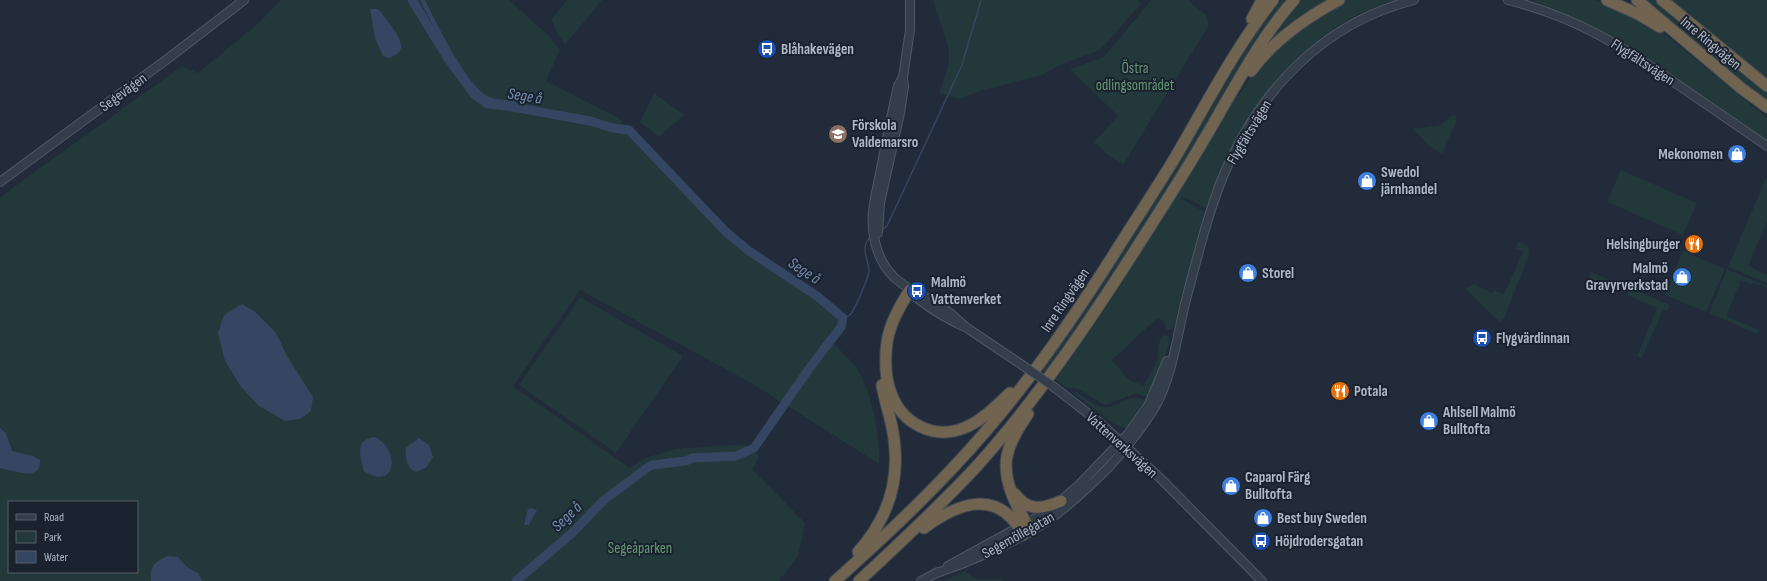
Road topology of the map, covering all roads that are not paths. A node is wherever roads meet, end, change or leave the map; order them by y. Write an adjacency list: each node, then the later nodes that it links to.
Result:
1 (244, 0): 18 (street, Segevägen)
2 (910, 0): 19 (street)
3 (1262, 0): 14 (highway)
4 (1273, 0): 14 (highway, Inre Ringvägen)
5 (1294, 0): 16 (highway, Inre Ringvägen)
6 (1340, 0): 16 (highway)
7 (1414, 0): 22 (street, Flygfältsvägen)
8 (1508, 0): 17 (street, Flygfältsvägen)
9 (1607, 0): 12 (highway)
10 (1637, 0): 12 (highway, Inre Ringvägen)
11 (1662, 0): 13 (highway, Inre Ringvägen)
12 (1713, 64): 15 (highway, Inre Ringvägen)
13 (1767, 86)
14 (1208, 98): 21 (highway, Inre Ringvägen)
15 (1767, 108)
16 (1211, 127): 20 (highway, Inre Ringvägen)
17 (1767, 146)
18 (0, 182)
19 (904, 285): 21 (highway); 22 (street, Vattenverksvägen, bridge); 27 (highway)
20 (1104, 299): 23 (highway); 26 (highway, Inre Ringvägen)
21 (1058, 337): 28 (highway, Inre Ringvägen)
22 (1124, 444): 24 (street, Segemöllegatan); 25 (street, Segemöllegatan); 31 (street, Vattenverksvägen)
23 (1009, 483): 24 (highway); 25 (highway)
24 (1061, 501): 25 (street, Segemöllegatan)
25 (1025, 529): 26 (highway); 30 (street, Segemöllegatan)
26 (878, 564): 29 (highway, Inre Ringvägen)
27 (829, 581)
28 (835, 581)
29 (859, 581)
30 (921, 581)
31 (1262, 581)

